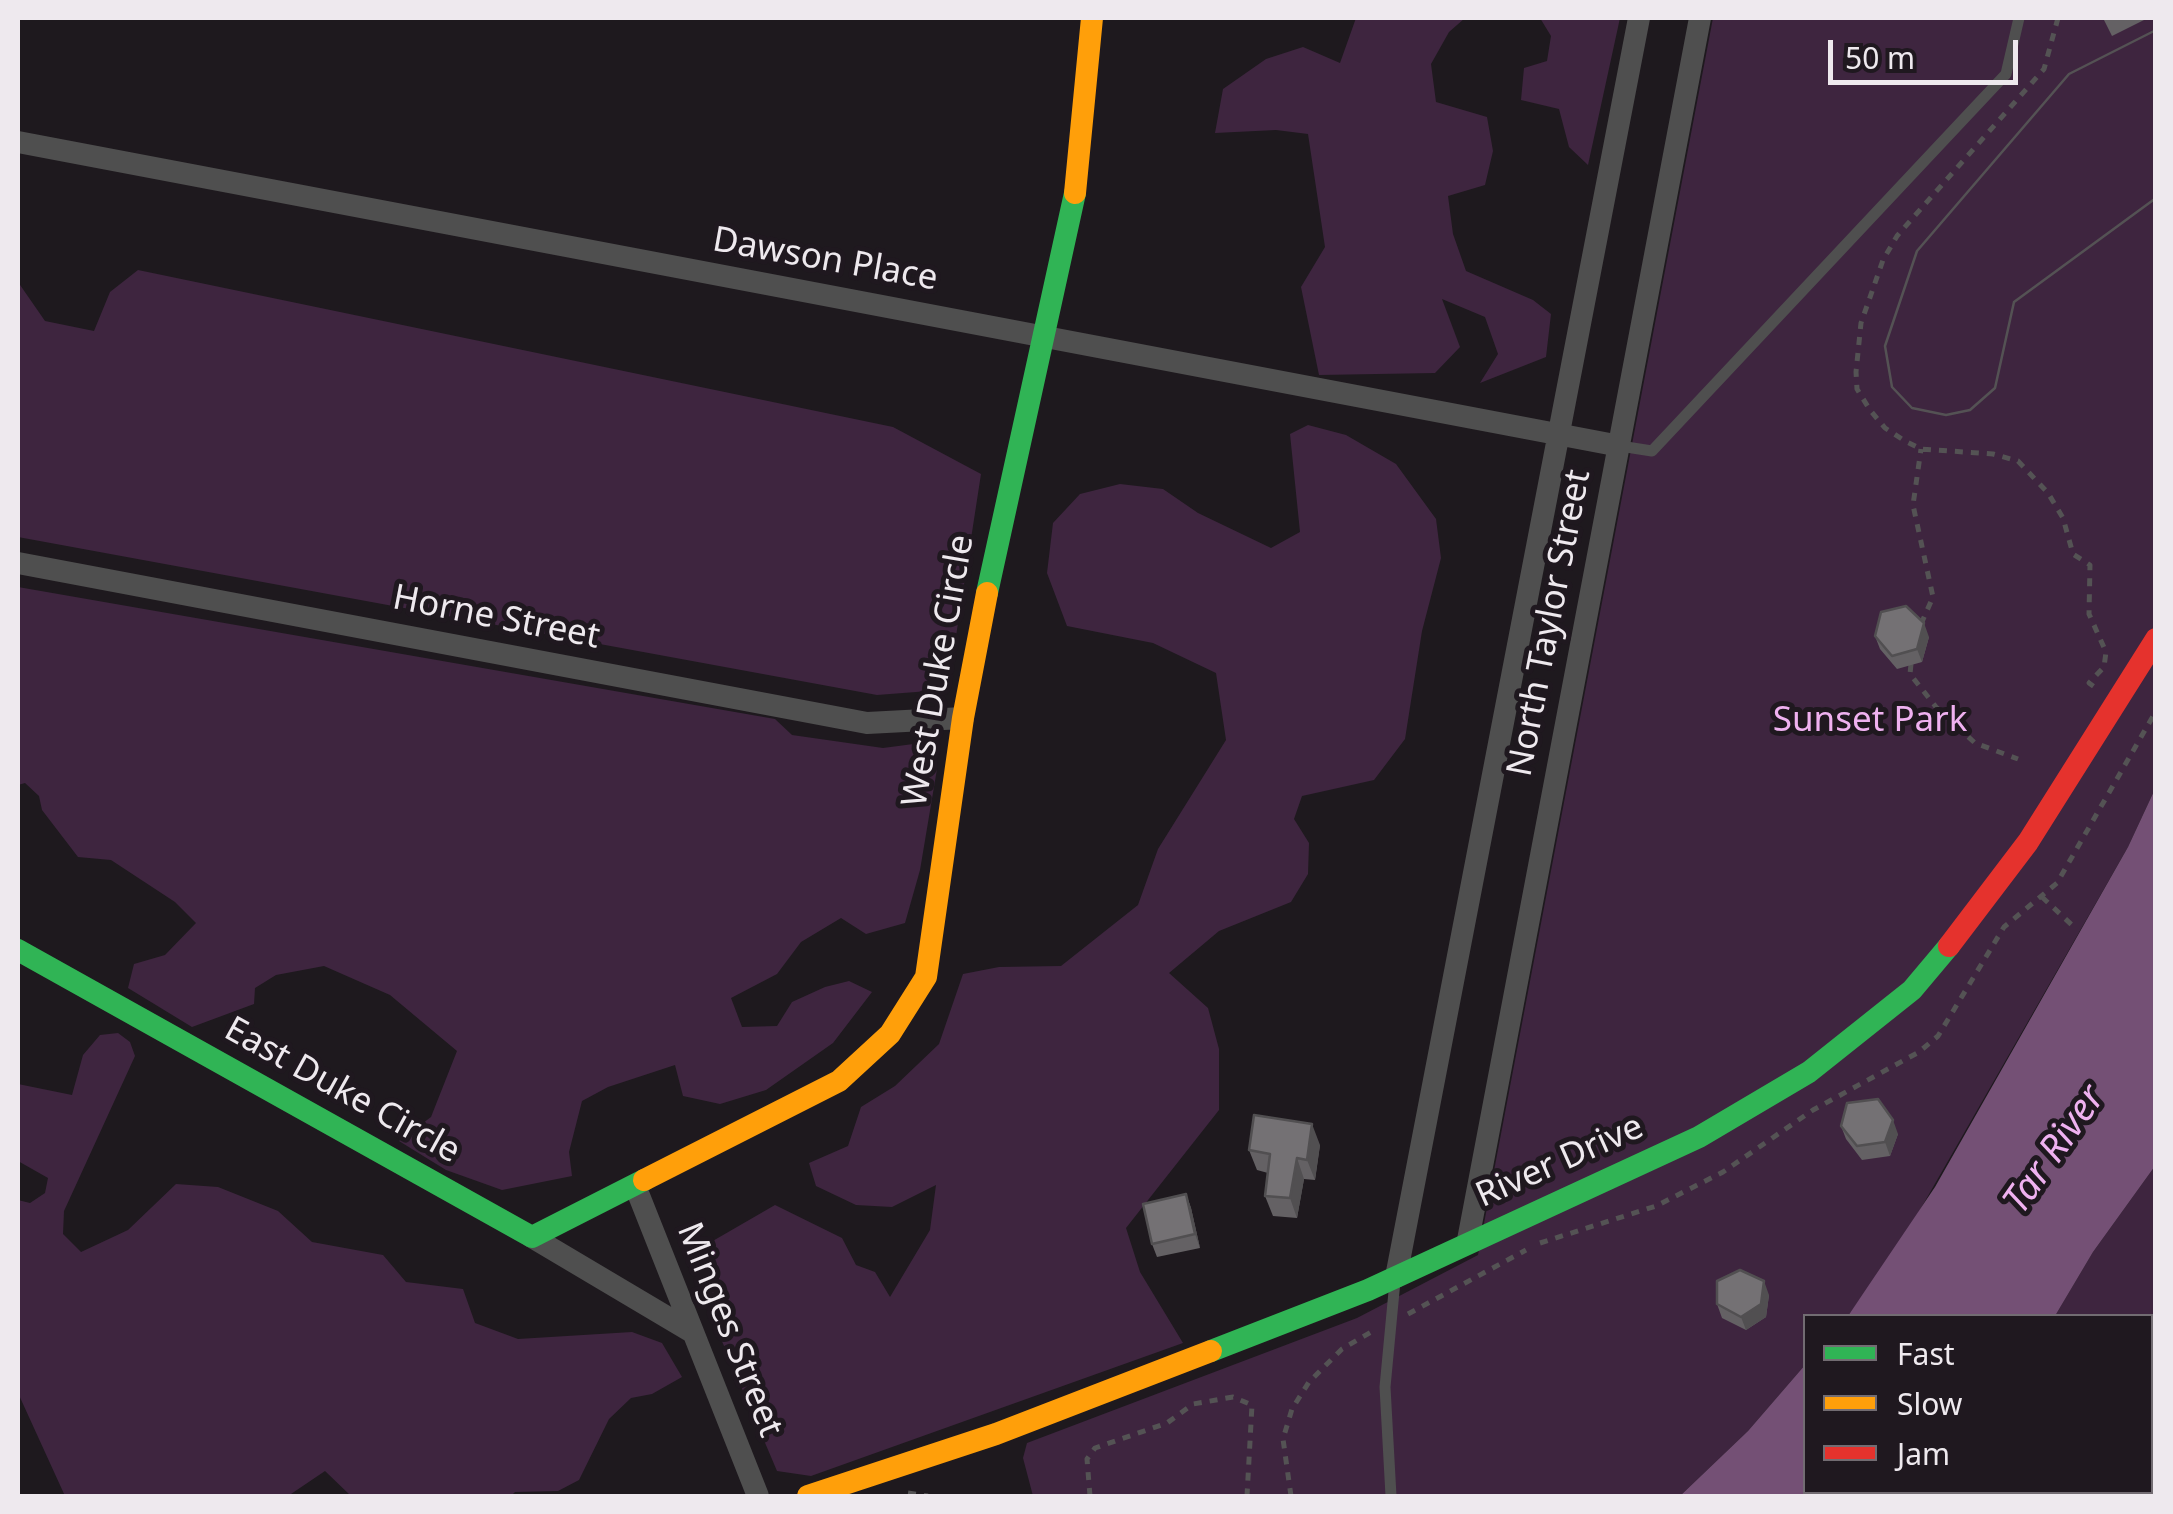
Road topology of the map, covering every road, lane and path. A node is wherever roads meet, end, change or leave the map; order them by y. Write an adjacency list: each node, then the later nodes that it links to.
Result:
1 (1092, 18): 7 (street, West Duke Circle)
2 (1638, 18): 8 (street)
3 (1700, 18): 9 (street, North Taylor Street)
4 (2019, 18): 9 (lane)
5 (2058, 18): 10 (path)
6 (18, 142): 7 (street, Dawson Place)
7 (1040, 336): 8 (street, Dawson Place); 16 (street, West Duke Circle)
8 (1560, 437): 9 (street, Dawson Place); 24 (street)
9 (1620, 446): 23 (street, North Taylor Street)
10 (1921, 449): 12 (path); 15 (path)
11 (18, 564): 16 (street, Horne Street)
12 (1919, 627)
13 (2156, 639): 23 (street, River Drive)
14 (1913, 653): 17 (path)
15 (2088, 683)
16 (964, 718): 21 (street, West Duke Circle)
17 (2018, 760)
18 (2042, 898): 19 (path)
19 (2074, 926)
20 (18, 950): 22 (street, East Duke Circle)
21 (636, 1188): 22 (street); 25 (street, Minges Street)
22 (532, 1238): 25 (street)
23 (1468, 1240): 24 (street, River Drive)
24 (1396, 1276): 28 (street, River Drive); 34 (lane)
25 (692, 1332): 27 (street, Minges Street)
26 (1366, 1334): 33 (path)
27 (758, 1496)
28 (808, 1496)
29 (896, 1496): 30 (path)
30 (928, 1496)
31 (1090, 1496): 32 (path)
32 (1247, 1496)
33 (1292, 1496)
34 (1390, 1496)

